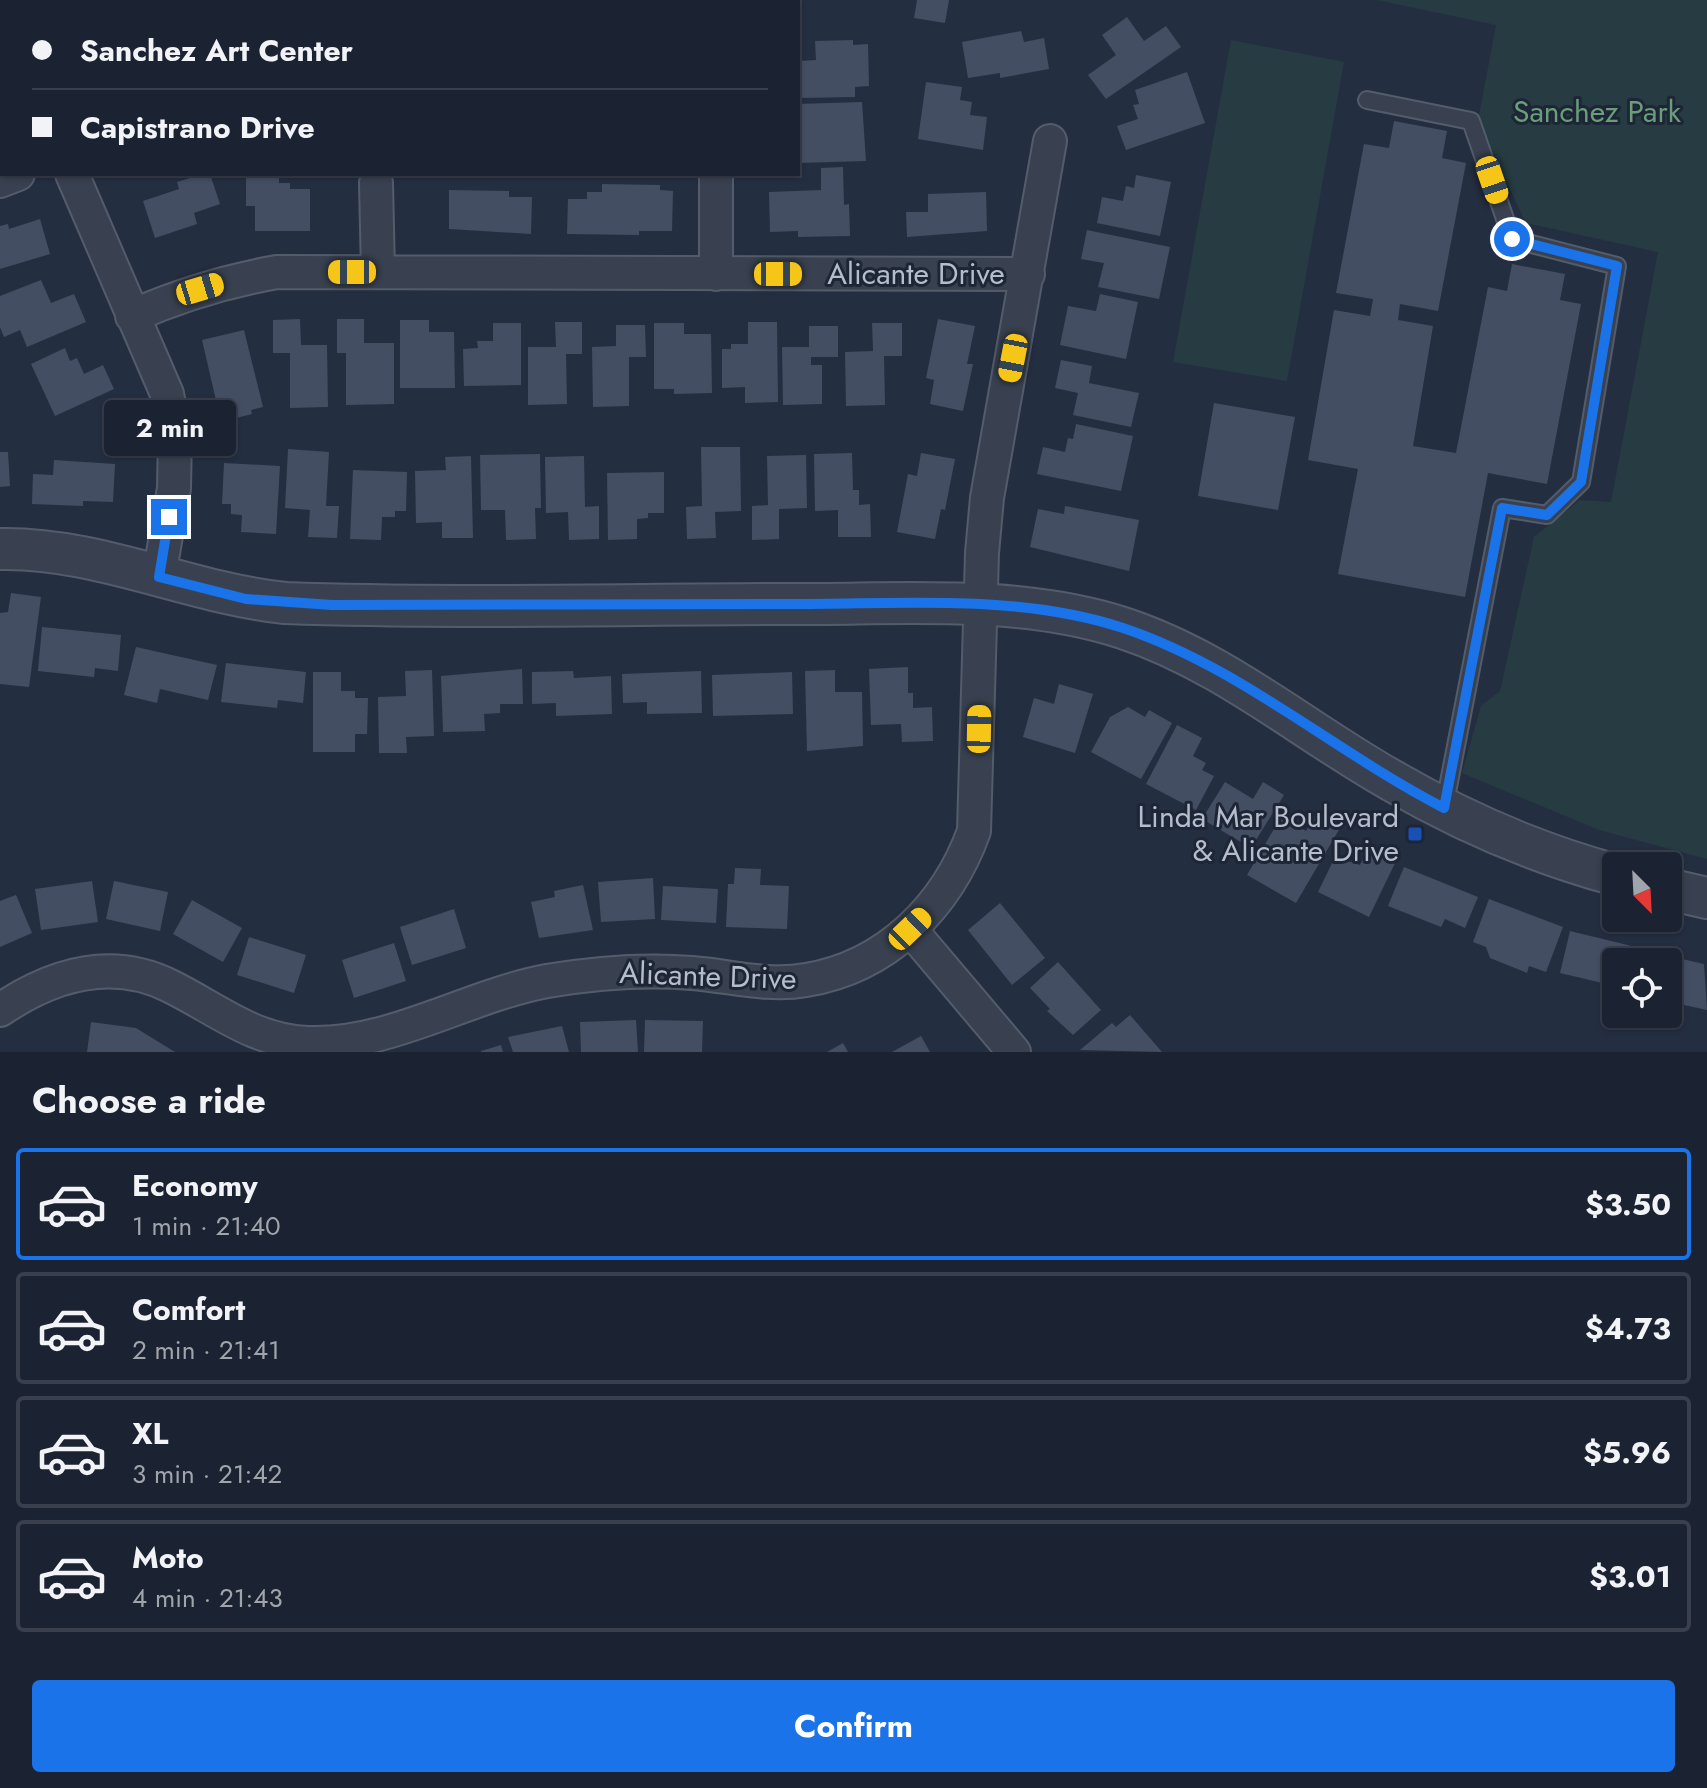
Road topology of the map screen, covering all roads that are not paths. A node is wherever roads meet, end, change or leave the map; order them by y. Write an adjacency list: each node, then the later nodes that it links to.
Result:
1 (1367, 100): 13 (lane)
2 (1050, 141): 8 (street)
3 (73, 176): 9 (street)
4 (716, 176): 7 (street)
5 (376, 183): 6 (street)
6 (378, 272): 7 (street, Alicante Drive); 9 (street, Alicante Drive)
7 (716, 274): 8 (street, Alicante Drive)
8 (1028, 274): 12 (street, Alicante Drive)
9 (132, 316): 11 (street)
10 (0, 549): 11 (street)
11 (159, 577): 12 (street)
12 (981, 606): 13 (street); 17 (street, Alicante Drive)
13 (1444, 808): 14 (street)
14 (1602, 870)
15 (1682, 892): 16 (street)
16 (1707, 898)
17 (910, 929): 18 (street, Alicante Drive); 19 (street)
18 (0, 1010)
19 (1014, 1052)

